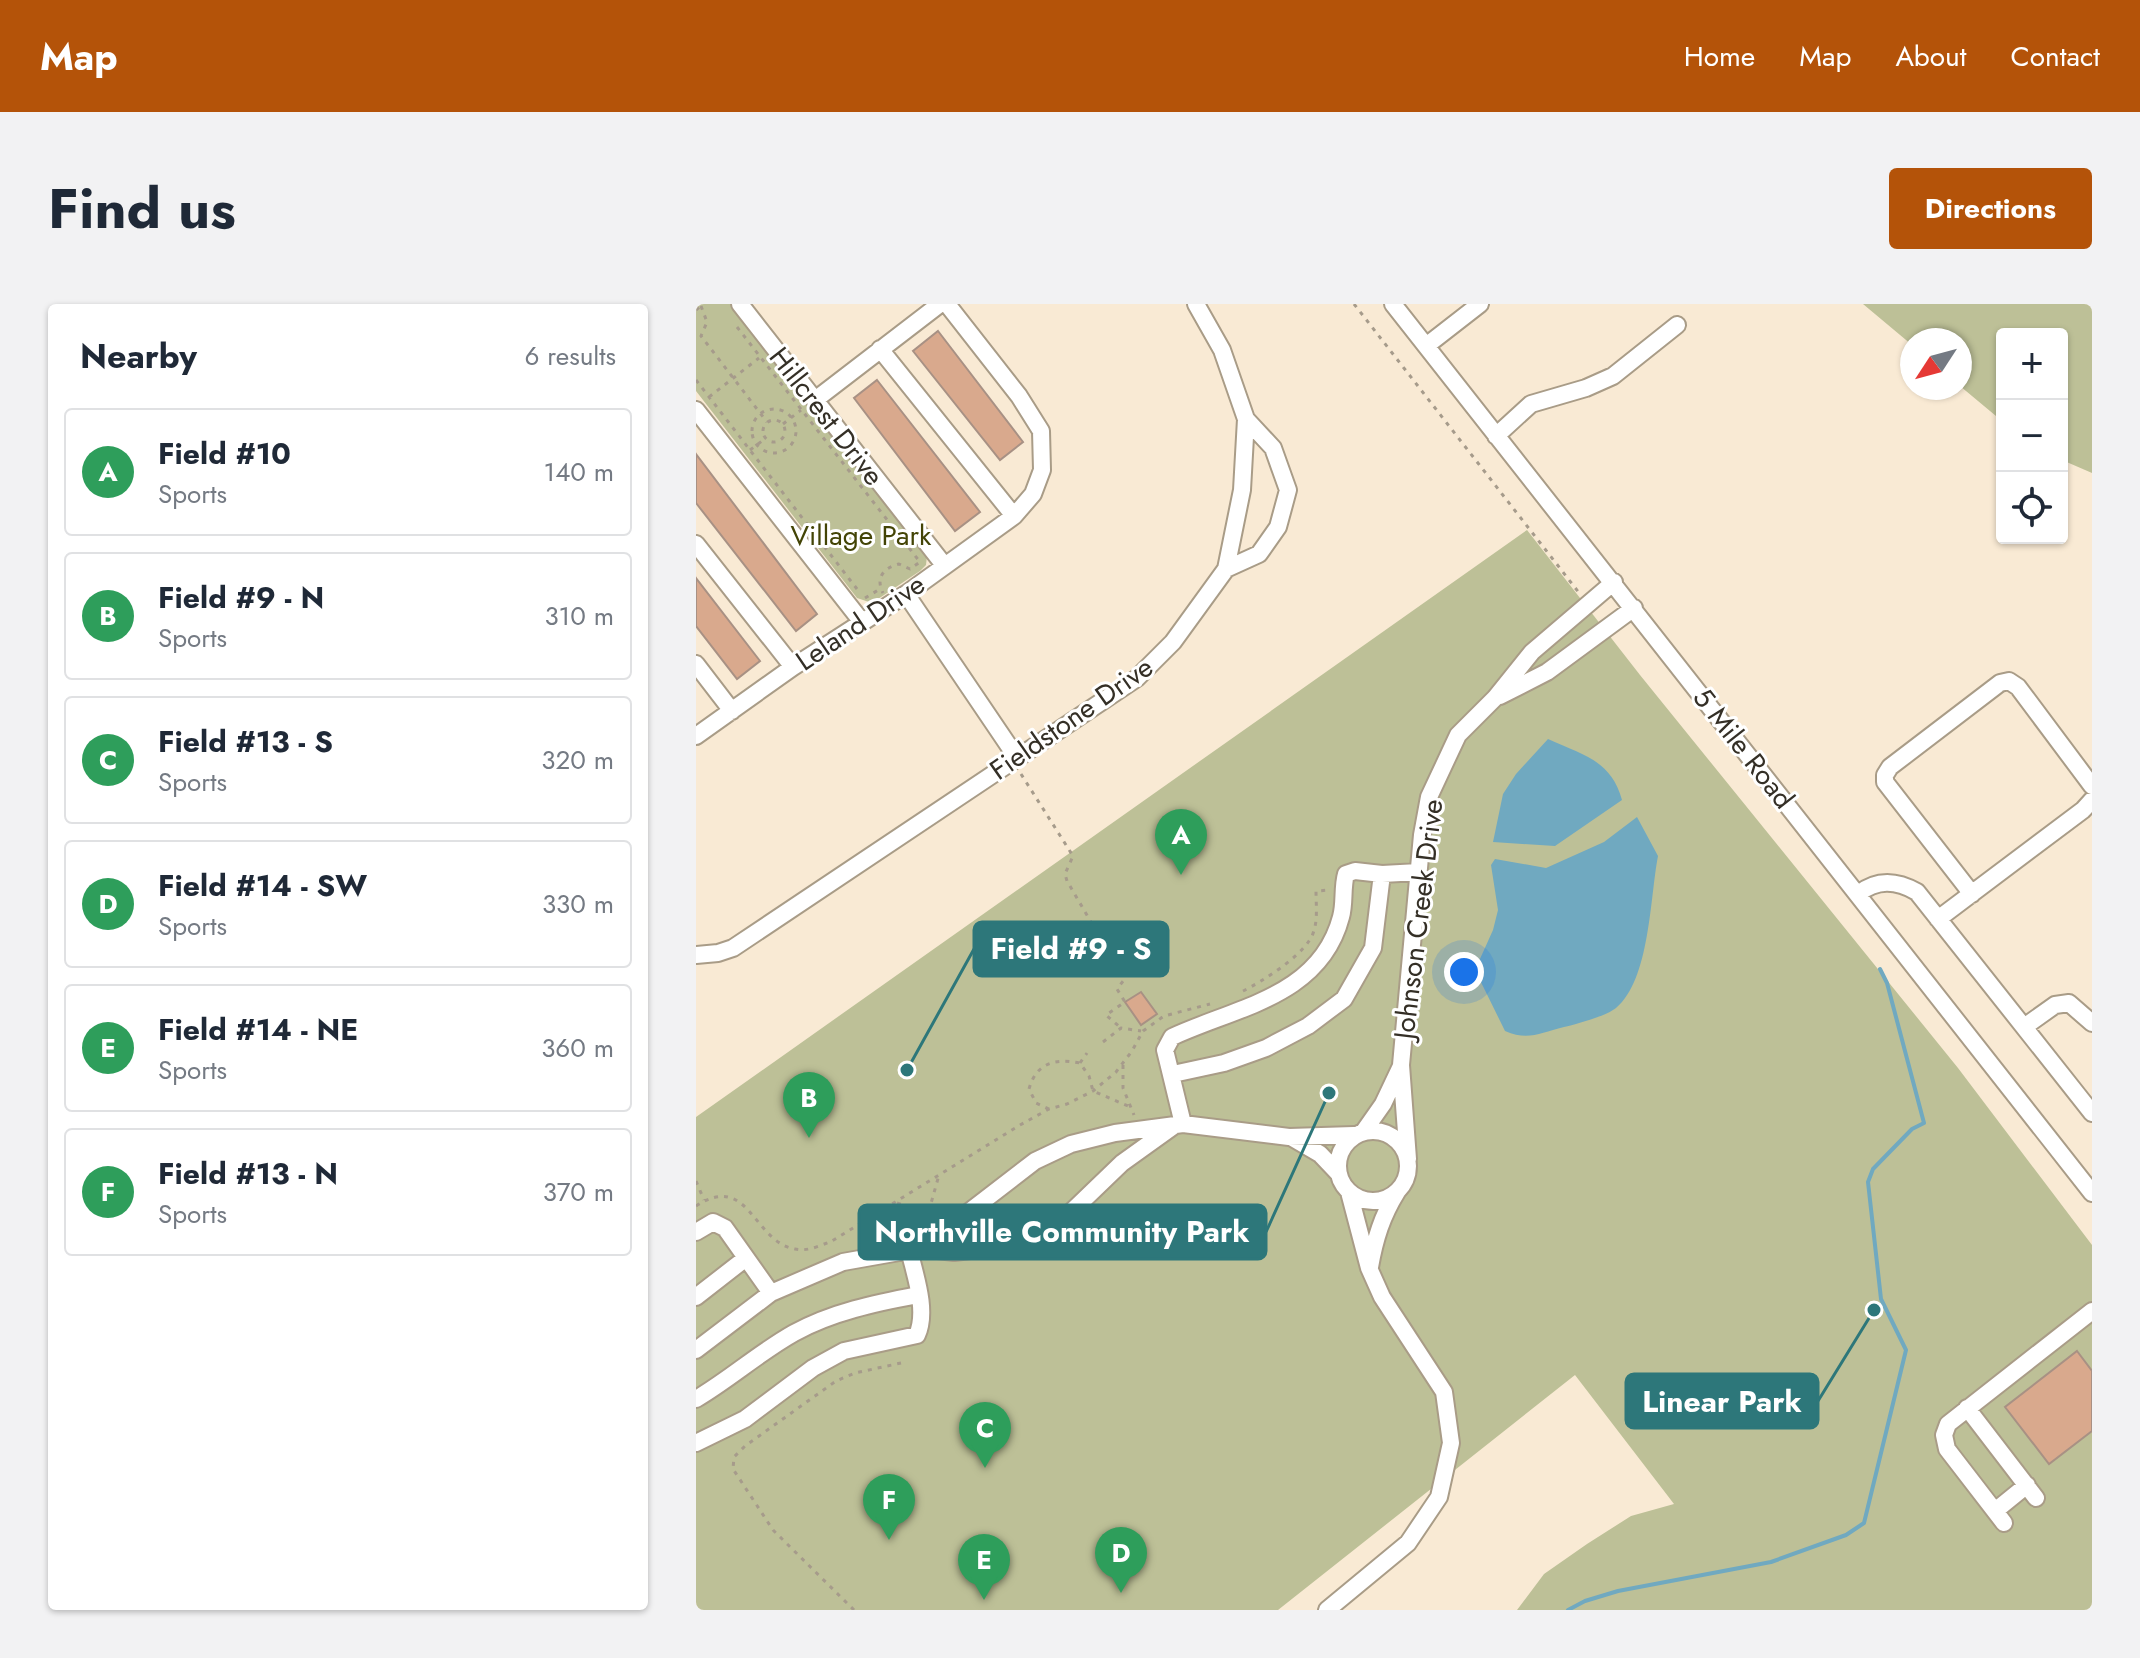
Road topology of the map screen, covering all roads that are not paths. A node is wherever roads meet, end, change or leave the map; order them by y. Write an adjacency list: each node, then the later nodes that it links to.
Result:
1 (740, 304): 10 (street, Hillcrest Drive)
2 (940, 304): 9 (street)
3 (947, 304): 14 (street, Leland Drive)
4 (1196, 304): 12 (street, Fieldstone Drive)
5 (1393, 304): 8 (street, 5 Mile Road)
6 (1480, 304): 8 (street)
7 (1677, 325): 13 (street)
8 (1426, 346): 13 (street, 5 Mile Road)
9 (880, 349): 10 (street); 14 (street)
10 (808, 405): 16 (street, Hillcrest Drive)
11 (696, 410): 21 (street)
12 (1246, 419): 17 (street, Fieldstone Drive); 17 (street)
13 (1496, 436): 18 (street, 5 Mile Road)
14 (1014, 516): 16 (street, Leland Drive)
15 (696, 544): 23 (street)
16 (944, 565): 19 (street, Leland Drive)
17 (1226, 569): 27 (street, Fieldstone Drive)
18 (1614, 582): 20 (street, 5 Mile Road); 24 (street, Johnson Creek Drive)
19 (906, 594): 21 (street, Leland Drive); 27 (street)
20 (1634, 608): 24 (street, Johnson Creek Drive); 32 (street, 5 Mile Road)
21 (862, 622): 23 (street, Leland Drive)
22 (696, 664): 25 (street)
23 (793, 667): 25 (street, Leland Drive)
24 (1495, 698): 30 (street, Johnson Creek Drive)
25 (732, 711): 26 (street, Leland Drive)
26 (696, 736)
27 (1014, 760): 35 (street, Fieldstone Drive)
28 (2092, 786): 33 (street)
29 (2092, 800): 33 (street)
30 (1419, 872): 31 (street); 38 (street, Johnson Creek Drive)
31 (1382, 874): 39 (street); 39 (street)
32 (1858, 894): 34 (street); 48 (street, 5 Mile Road)
33 (1972, 894): 34 (street)
34 (1938, 919): 37 (street)
35 (696, 955)
36 (2092, 1023): 37 (street)
37 (2024, 1027): 40 (street)
38 (1401, 1065): 42 (street, Johnson Creek Drive); 44 (street, Johnson Creek Drive)
39 (1173, 1074): 41 (street)
40 (2092, 1113)
41 (1179, 1124): 43 (street); 50 (street); 50 (street)
42 (1359, 1133): 43 (street); 44 (street); 45 (street)
43 (1289, 1137): 45 (street)
44 (1408, 1159): 46 (street)
45 (1338, 1173): 47 (street)
46 (1398, 1190): 47 (street); 52 (street)
47 (1349, 1192): 52 (street)
48 (2092, 1193)
49 (696, 1232): 51 (street)
50 (916, 1249): 53 (street); 54 (street)
51 (746, 1258): 53 (street); 55 (street)
52 (1369, 1268): 61 (street)
53 (771, 1293): 57 (street)
54 (918, 1295): 58 (street); 60 (street)
55 (696, 1297)
56 (2090, 1316): 59 (street)
57 (696, 1350)
58 (696, 1399)
59 (1967, 1408): 59 (street)
60 (696, 1443)
61 (1327, 1610)

